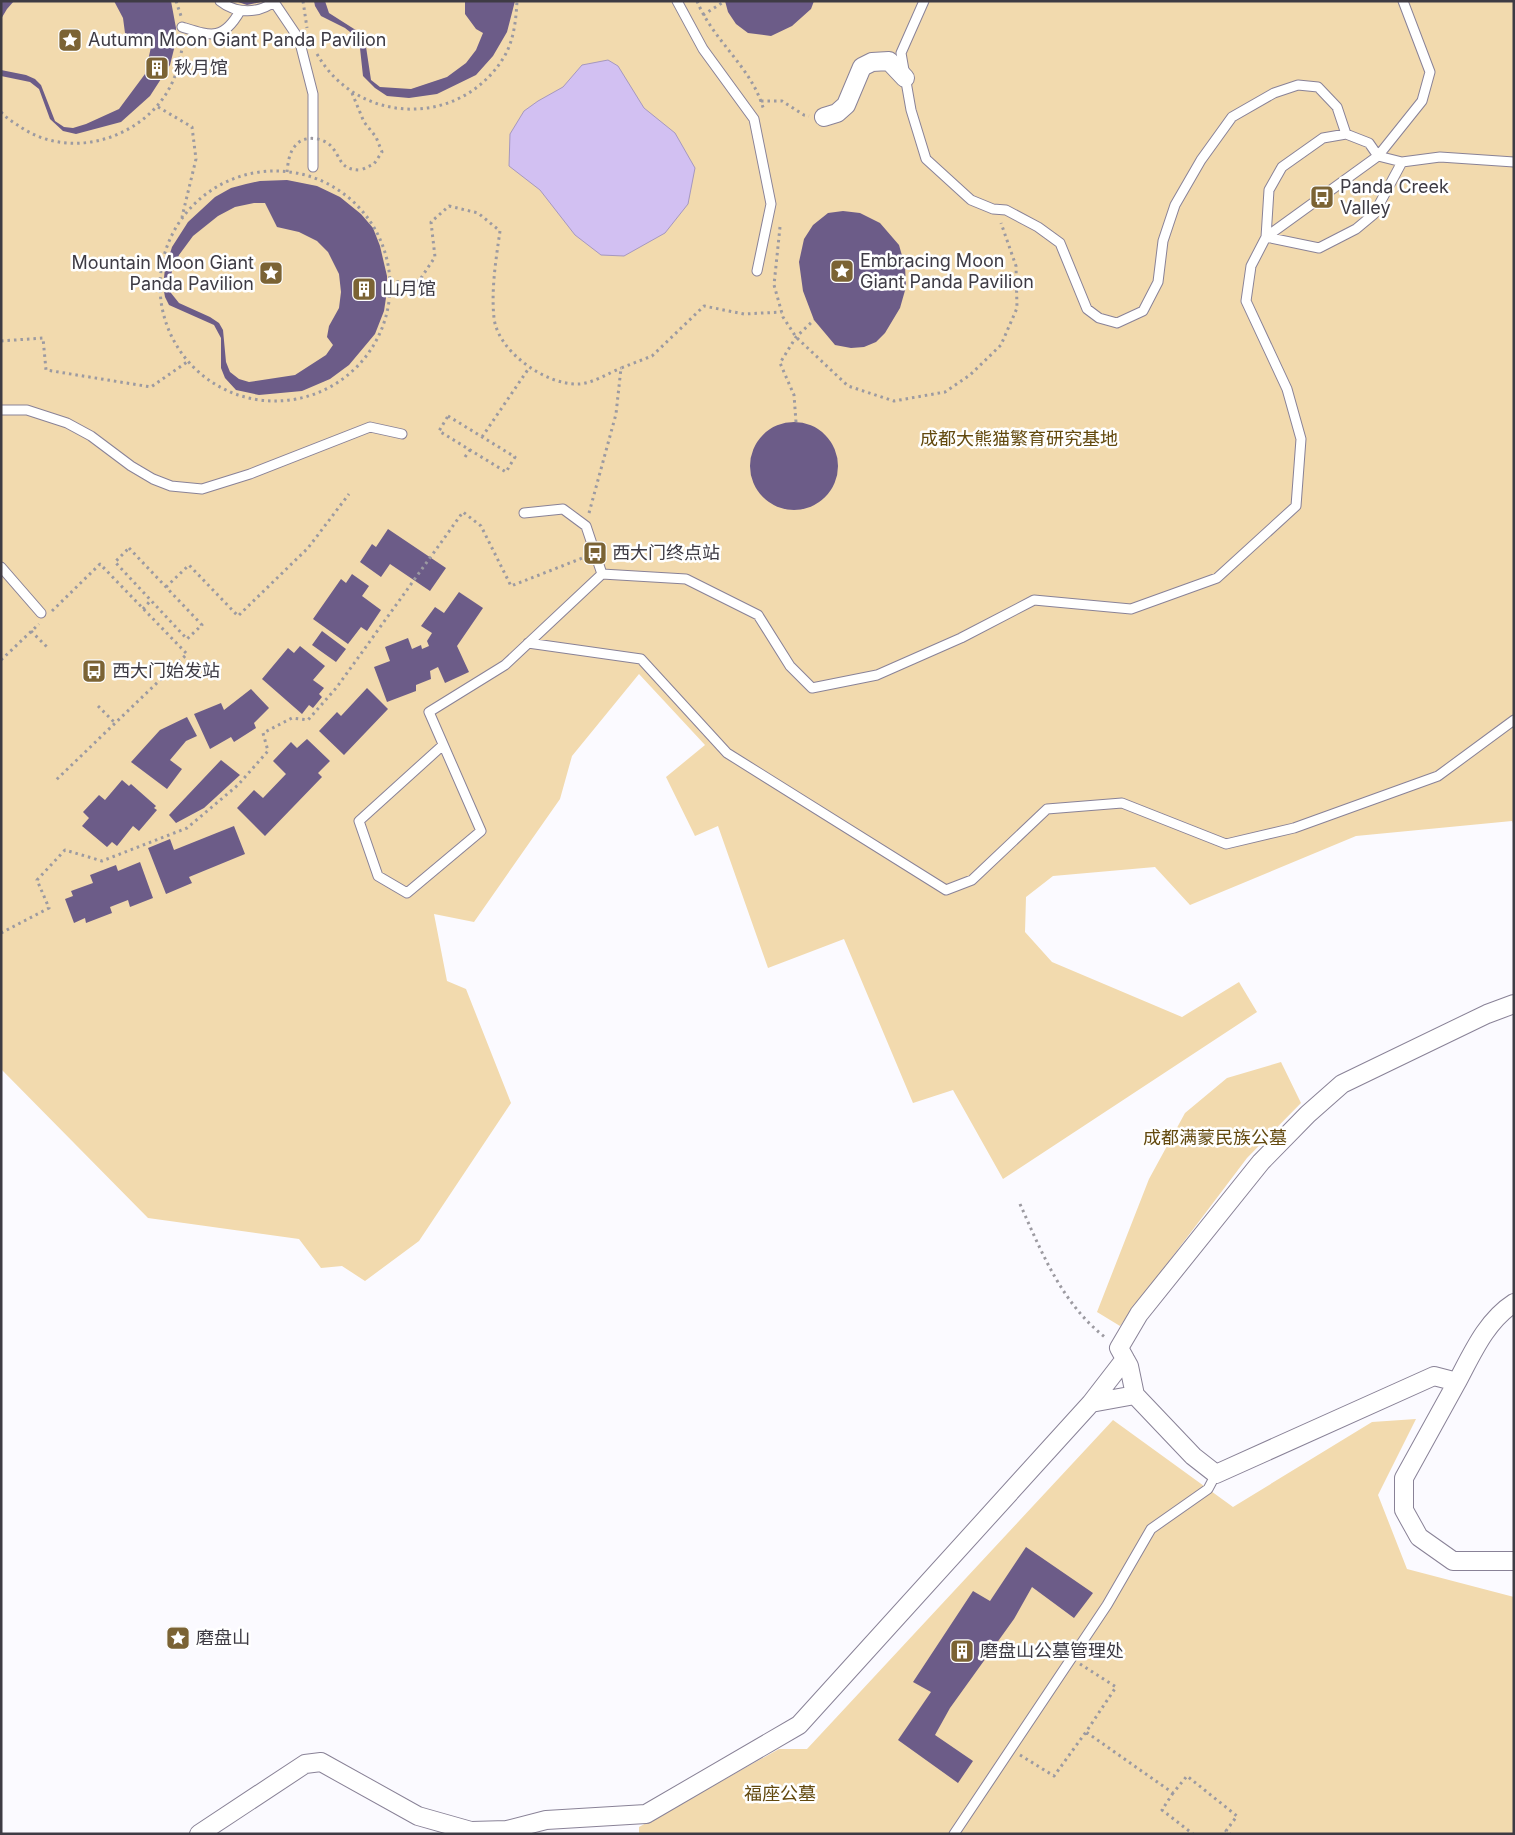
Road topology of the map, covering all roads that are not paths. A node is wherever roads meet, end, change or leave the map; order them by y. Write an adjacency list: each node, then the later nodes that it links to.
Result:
1 (220, 1): 6 (lane)
2 (677, 1): 16 (lane)
3 (924, 1): 8 (lane)
4 (1403, 1): 11 (lane)
5 (274, 2): 6 (lane); 14 (lane)
6 (240, 11): 7 (lane)
7 (182, 27)
8 (905, 78): 9 (street); 10 (lane)
9 (824, 117)
10 (1346, 134): 11 (lane); 15 (lane)
11 (1378, 156): 12 (lane); 15 (lane)
12 (1402, 162): 13 (lane); 15 (lane)
13 (1514, 162)
14 (313, 168)
15 (1266, 237): 21 (lane)
16 (758, 271)
17 (1, 410): 18 (lane)
18 (402, 434)
19 (524, 514): 21 (lane)
20 (1, 567): 22 (lane)
21 (602, 574): 23 (lane)
22 (41, 613)
23 (528, 643): 24 (lane); 25 (lane)
24 (1514, 720)
25 (443, 745): 25 (lane)
26 (1514, 1004): 28 (street)
27 (1514, 1303): 29 (street)
28 (1122, 1353): 30 (street); 31 (street)
29 (1457, 1382): 32 (street); 33 (street)
30 (1135, 1396): 31 (street); 32 (street)
31 (1091, 1403): 34 (street)
32 (1216, 1474): 35 (lane)
33 (1514, 1561)
34 (199, 1834)
35 (954, 1834)

